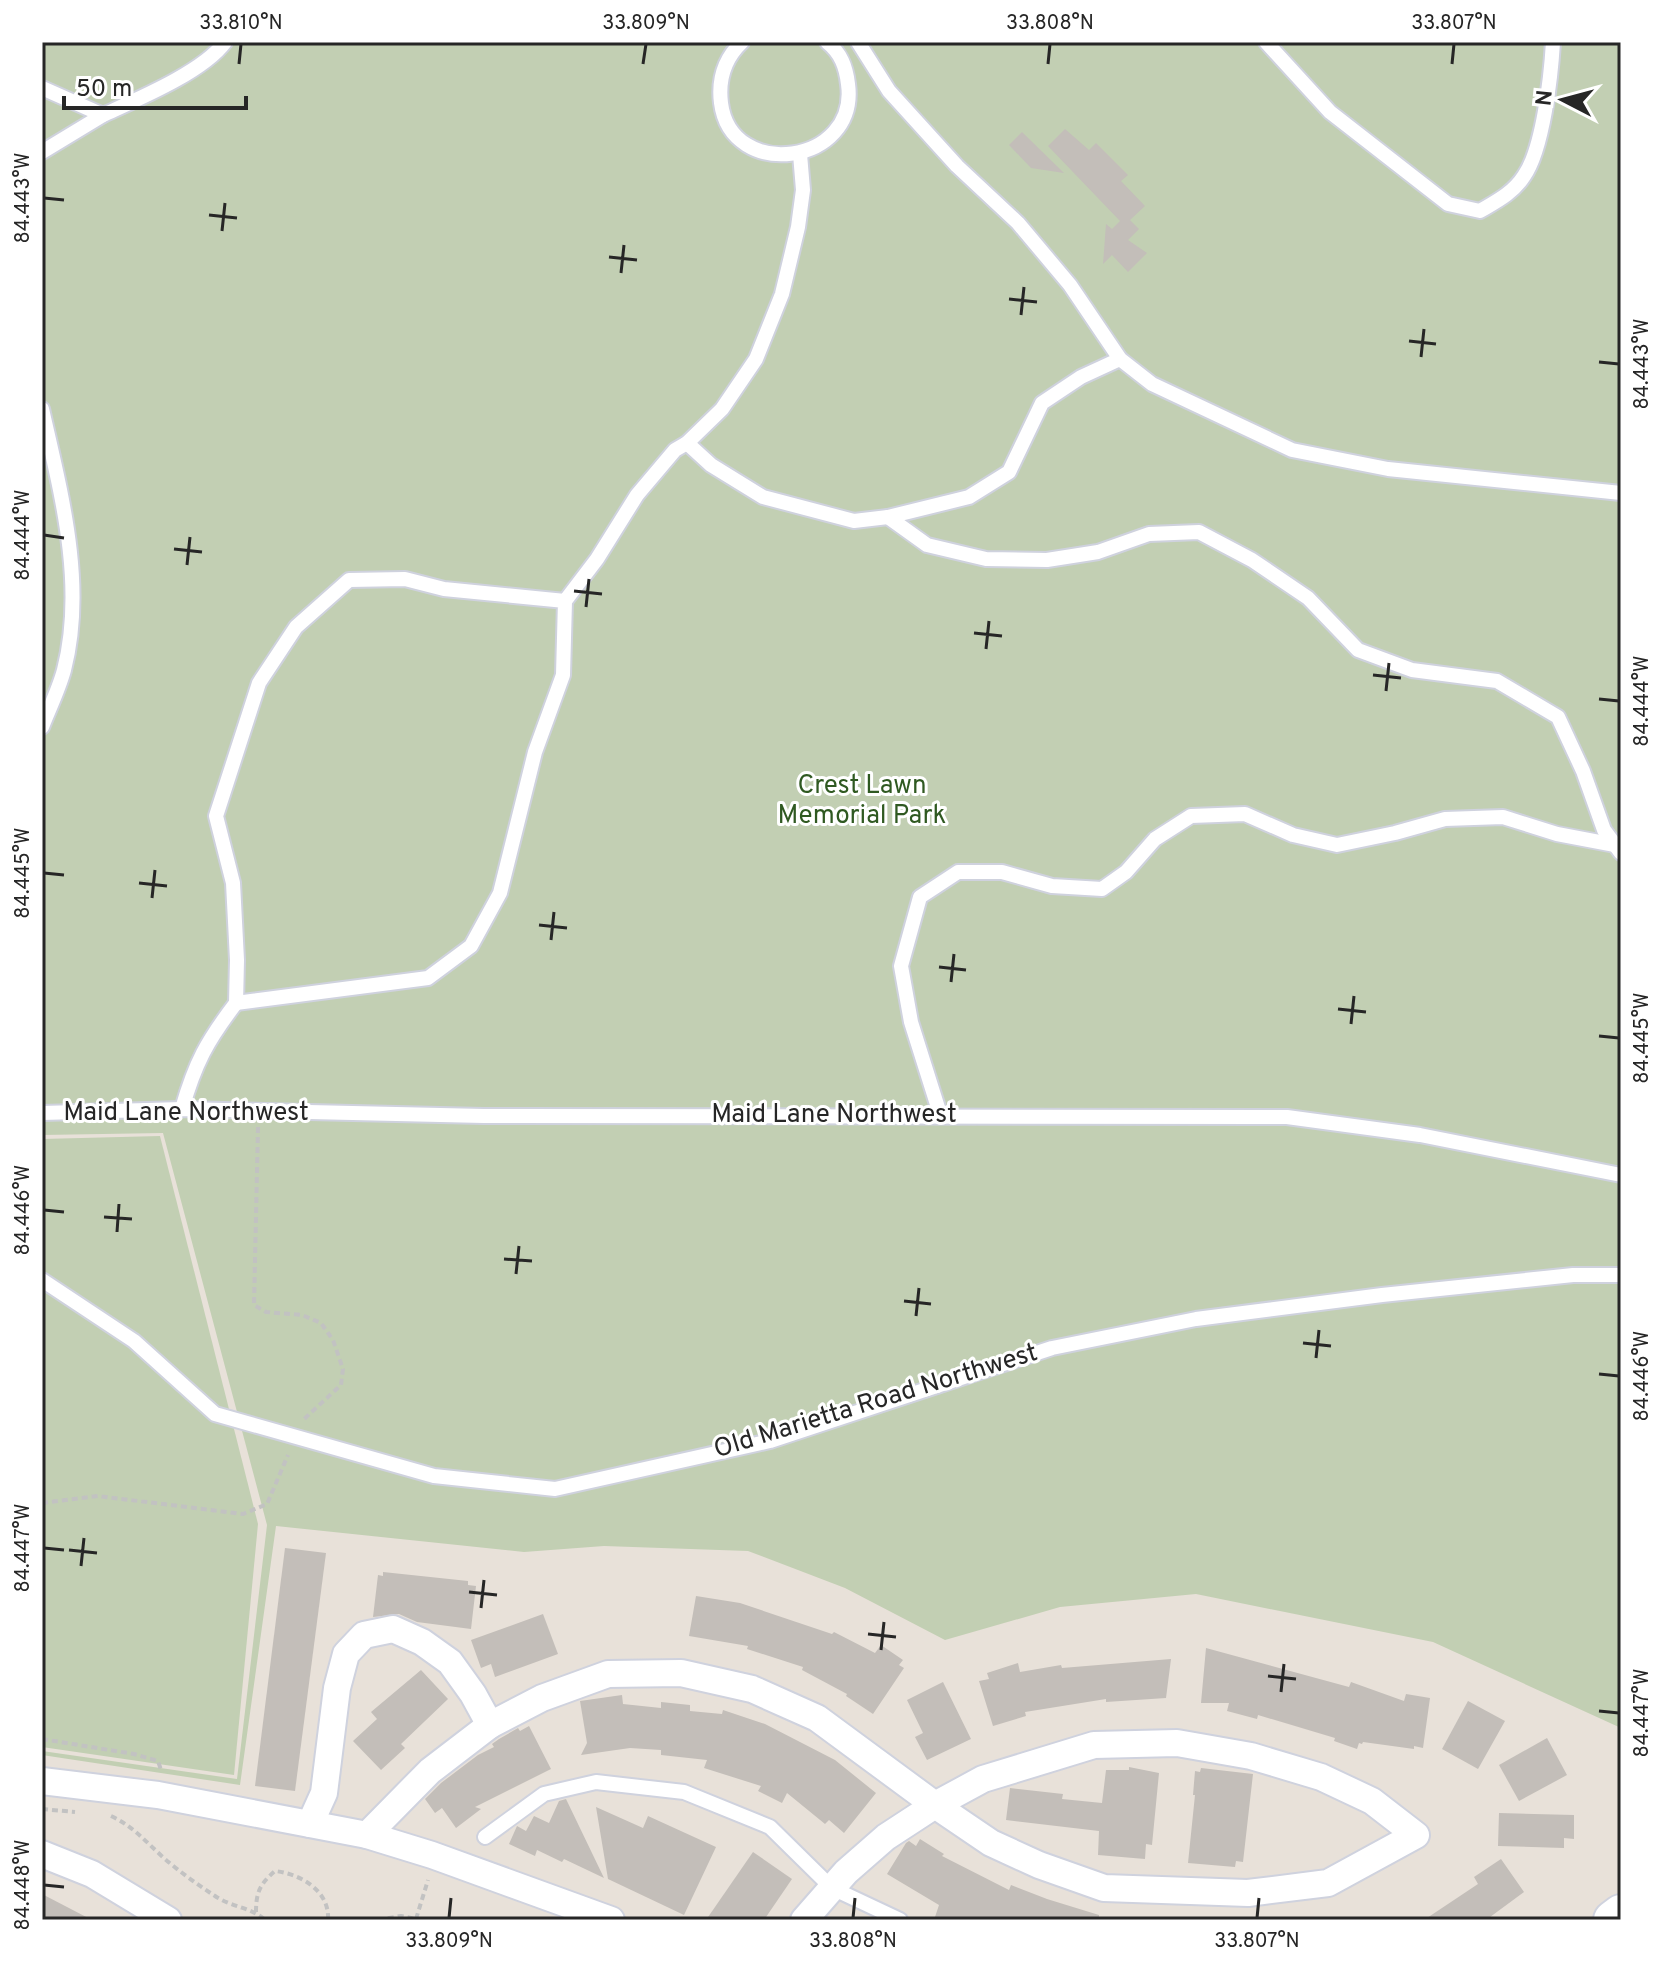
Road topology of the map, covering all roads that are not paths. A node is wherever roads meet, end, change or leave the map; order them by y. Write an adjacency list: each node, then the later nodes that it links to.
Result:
1 (225, 42): 8 (lane)
2 (742, 42): 10 (lane)
3 (827, 42): 10 (lane)
4 (858, 42): 11 (lane)
5 (1266, 42): 6 (lane)
6 (1553, 42)
7 (42, 88): 8 (lane)
8 (103, 115): 9 (lane)
9 (42, 152)
10 (800, 154): 13 (lane)
11 (1120, 359): 14 (lane); 15 (lane)
12 (42, 409): 17 (lane)
13 (687, 443): 15 (lane); 16 (lane)
14 (1621, 493)
15 (888, 517): 18 (lane)
16 (565, 601): 19 (lane); 19 (lane)
17 (42, 727)
18 (1618, 849): 22 (lane)
19 (236, 1003): 20 (lane)
20 (182, 1109): 21 (lane, Maid Lane Northwest); 22 (lane, Maid Lane Northwest)
21 (42, 1113)
22 (940, 1114): 23 (lane, Maid Lane Northwest)
23 (1621, 1175)
24 (1621, 1275): 25 (lane, Old Marietta Road Northwest)
25 (42, 1280)
26 (490, 1725): 28 (street); 29 (street); 30 (street)
27 (42, 1781): 29 (street)
28 (935, 1805): 28 (street); 33 (street)
29 (310, 1824): 30 (street)
30 (367, 1835): 36 (street)
31 (485, 1837): 33 (lane)
32 (42, 1854): 35 (street)
33 (832, 1888): 37 (street); 38 (lane)
34 (1621, 1914): 39 (main road)
35 (168, 1920)
36 (611, 1920)
37 (804, 1920)
38 (900, 1920)
39 (1613, 1920)

